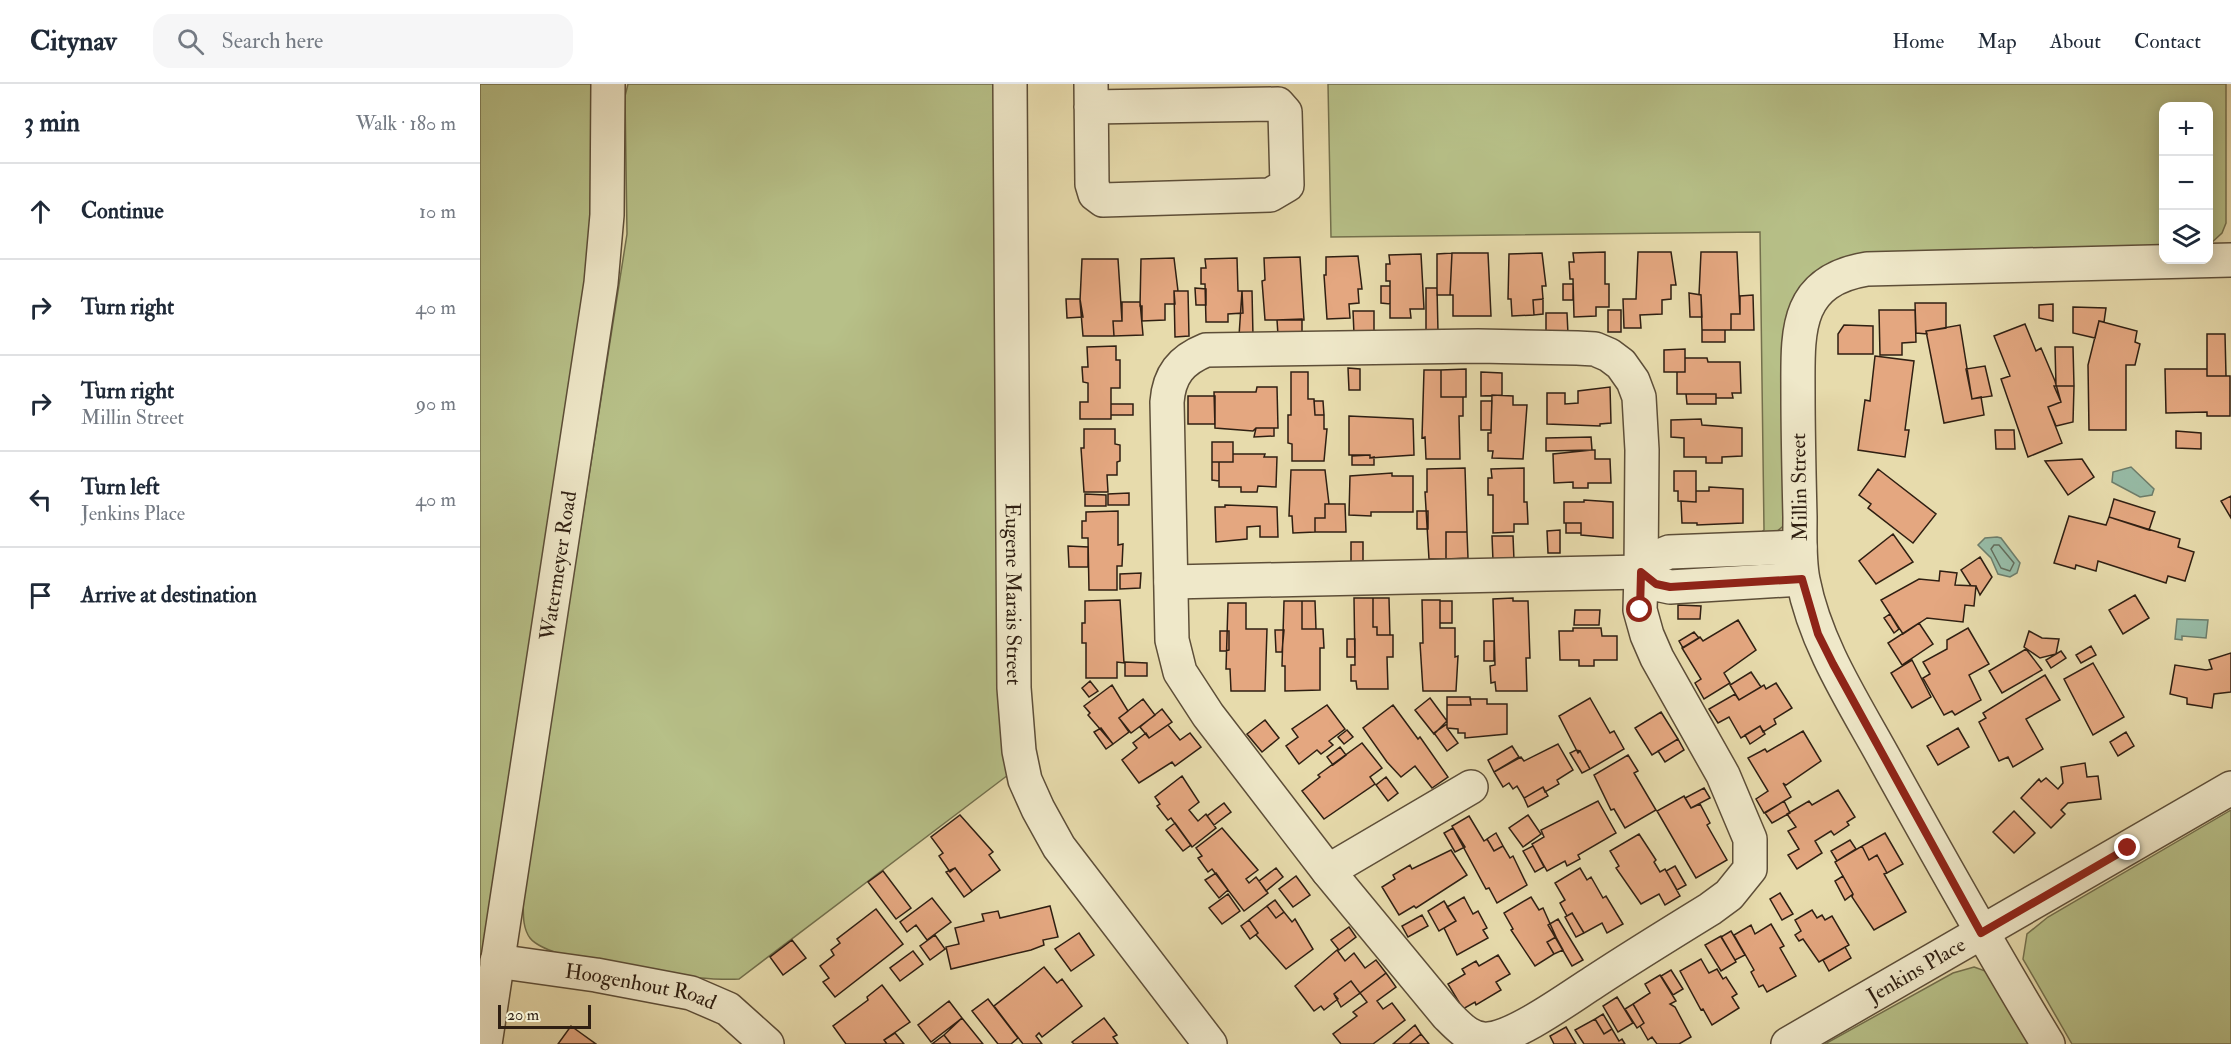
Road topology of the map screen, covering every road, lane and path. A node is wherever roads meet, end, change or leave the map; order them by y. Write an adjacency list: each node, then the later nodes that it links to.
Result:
1 (608, 84): 12 (street, Watermeyer Road)
2 (1010, 84): 15 (street, Eugene Marais Street)
3 (1091, 96): 3 (street)
4 (2231, 260): 5 (street, Millin Street)
5 (1801, 563): 6 (street); 11 (street, Millin Street)
6 (1641, 572): 7 (street); 7 (street); 10 (street)
7 (1171, 582): 10 (street)
8 (1471, 787): 10 (street)
9 (2231, 788): 11 (street, Jenkins Place)
10 (1328, 871)
11 (1981, 933): 16 (street, Jenkins Place); 17 (street, Millin Street)
12 (497, 961): 13 (street, Watermeyer Road); 14 (street, Hoogenhout Road)
13 (485, 1044)
14 (767, 1044)
15 (1210, 1044)
16 (1788, 1044)
17 (2048, 1044)

